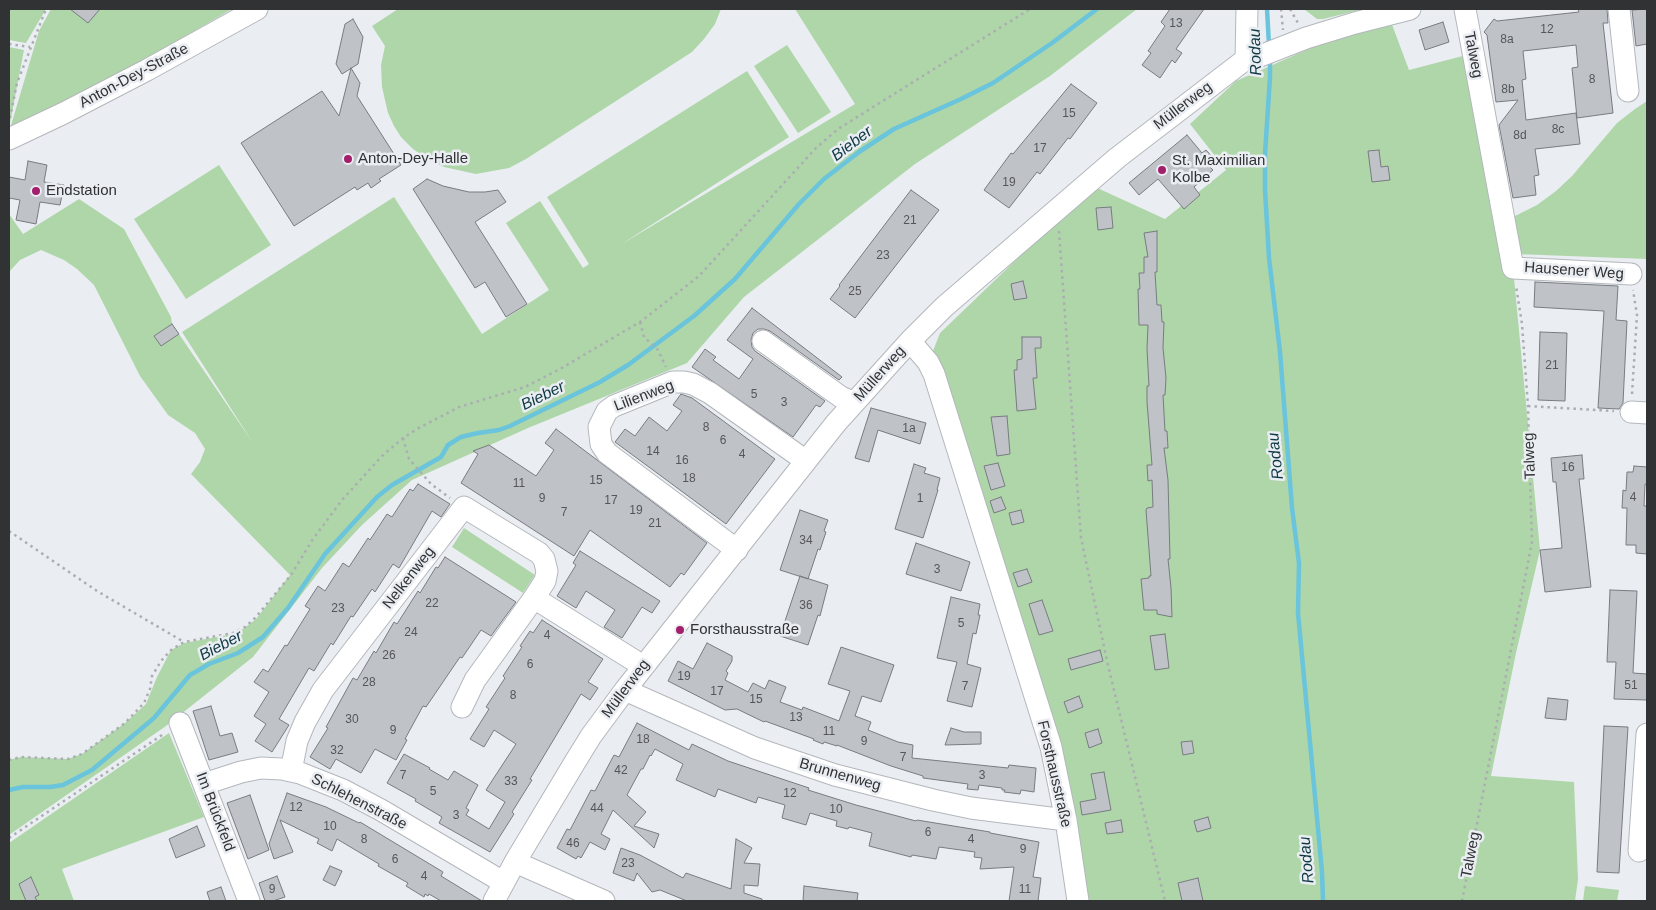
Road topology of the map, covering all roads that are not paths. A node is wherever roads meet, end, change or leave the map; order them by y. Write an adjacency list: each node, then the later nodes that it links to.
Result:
1 (257, 9): 8 (street, Anton-Dey-Straße)
2 (1248, 9): 6 (street)
3 (1410, 9): 6 (street, Müllerweg)
4 (1464, 9): 9 (street, Talweg)
5 (1619, 9): 7 (street)
6 (1262, 54): 12 (street, Müllerweg)
7 (1628, 91)
8 (10, 128)
9 (1513, 268): 10 (street, Hausener Weg)
10 (1631, 274)
11 (763, 341): 13 (street)
12 (910, 341): 13 (street, Müllerweg); 24 (street, Forsthausstraße)
13 (854, 403): 14 (street, Müllerweg)
14 (806, 462): 15 (street, Müllerweg); 15 (street, Lilienweg)
15 (737, 550): 17 (street, Müllerweg)
16 (534, 598): 17 (street); 19 (street); 22 (street, Nelkenweg)
17 (644, 666): 18 (street, Müllerweg)
18 (625, 690): 24 (street, Brunnenweg); 26 (street, Müllerweg)
19 (462, 707)
20 (180, 723): 23 (street, Im Brückfeld)
21 (1647, 734): 25 (street)
22 (291, 771): 23 (street, Schlehenstraße); 27 (street, Schlehenstraße)
23 (204, 784): 28 (street, Im Brückfeld)
24 (1066, 820): 31 (street, Forsthausstraße)
25 (1639, 850)
26 (515, 862): 27 (street, Müllerweg); 30 (street)
27 (503, 882): 29 (street, Müllerweg)
28 (249, 901)
29 (494, 901)
30 (604, 901)
31 (1078, 901)

